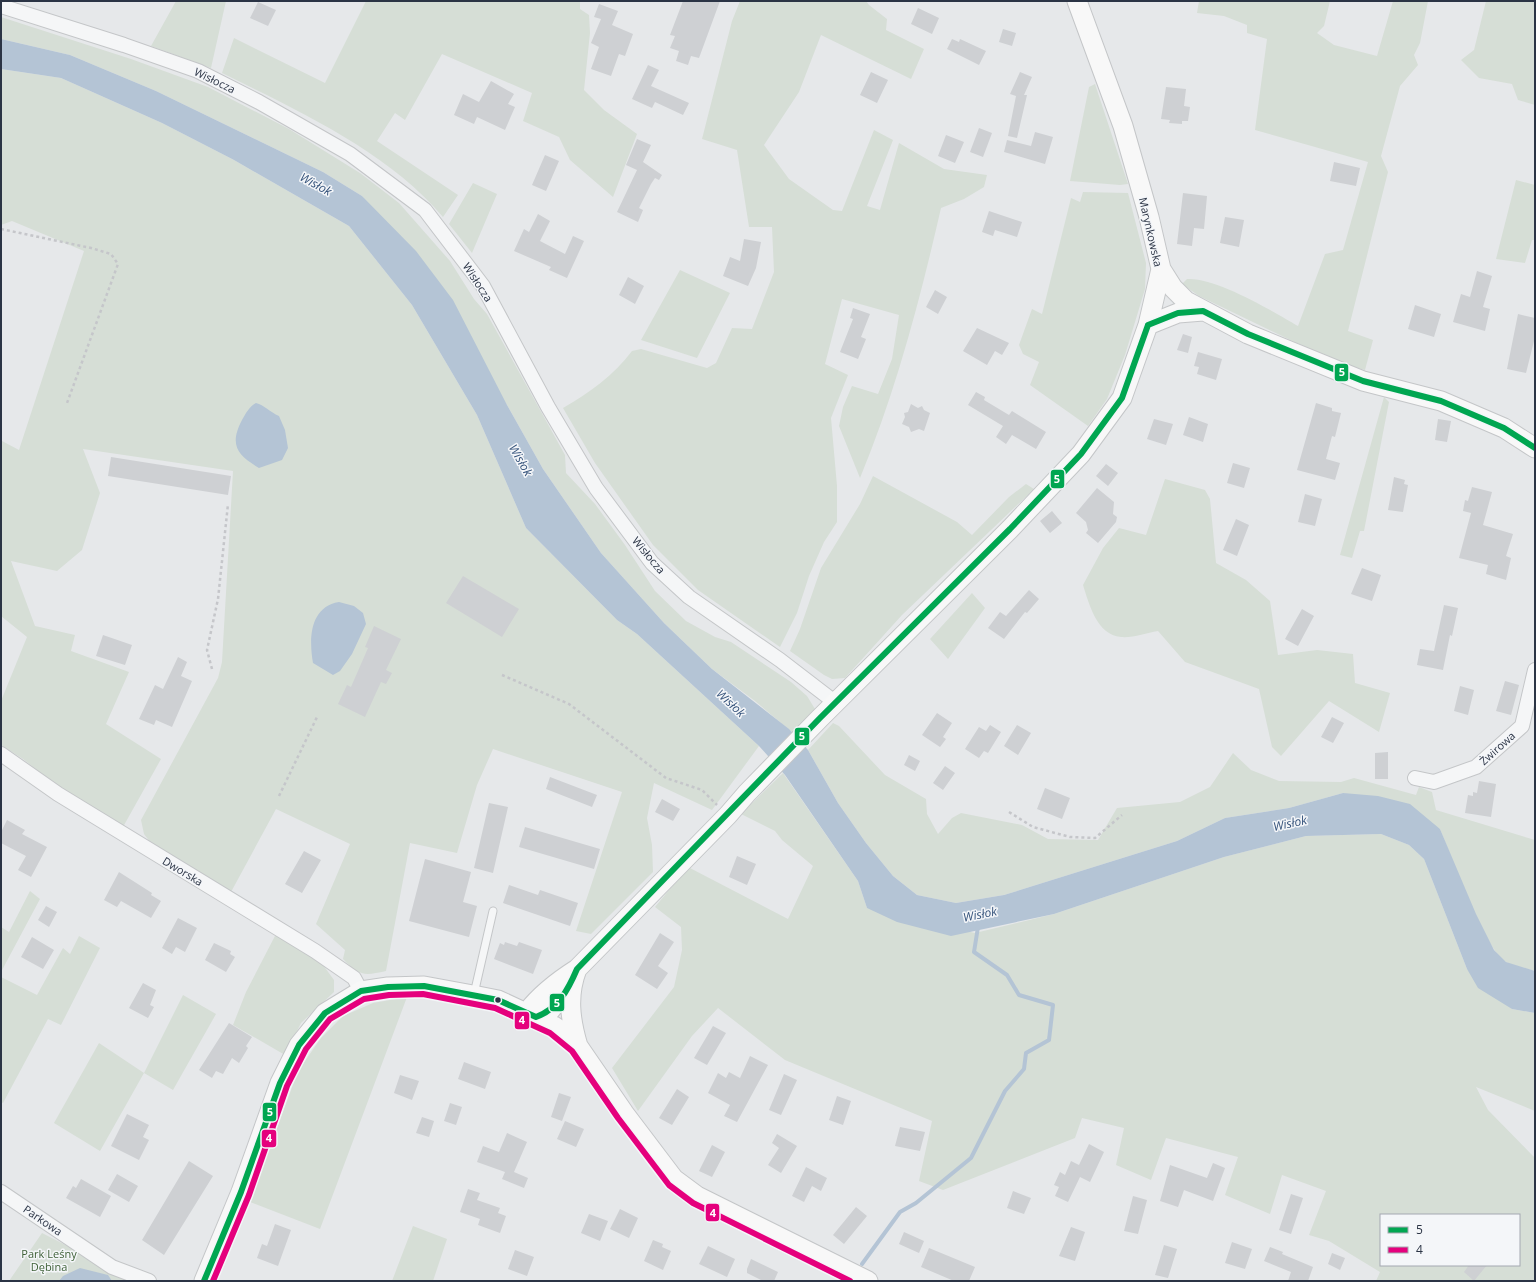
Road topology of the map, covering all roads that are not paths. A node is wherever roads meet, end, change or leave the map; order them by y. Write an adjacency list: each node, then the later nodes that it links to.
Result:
1 (1077, 1): 3 (street, Marynkowska)
2 (1, 6): 8 (street, Wisłocza)
3 (1161, 269): 4 (street); 5 (street, Marynkowska)
4 (1203, 311): 5 (street); 6 (street)
5 (1148, 325): 8 (street, Marynkowska)
6 (1535, 448)
7 (1535, 670): 10 (street, Żwirowa)
8 (836, 703): 12 (street, Marynkowska)
9 (1, 754): 13 (street, Dworska)
10 (1415, 778)
11 (493, 911): 14 (lane)
12 (574, 976): 15 (street, Marynkowska); 16 (street)
13 (361, 991): 14 (street); 19 (street)
14 (474, 995): 15 (street)
15 (532, 1015): 16 (street)
16 (578, 1046): 20 (street)
17 (1, 1192): 18 (street, Parkowa)
18 (149, 1281)
19 (204, 1281)
20 (868, 1281)

